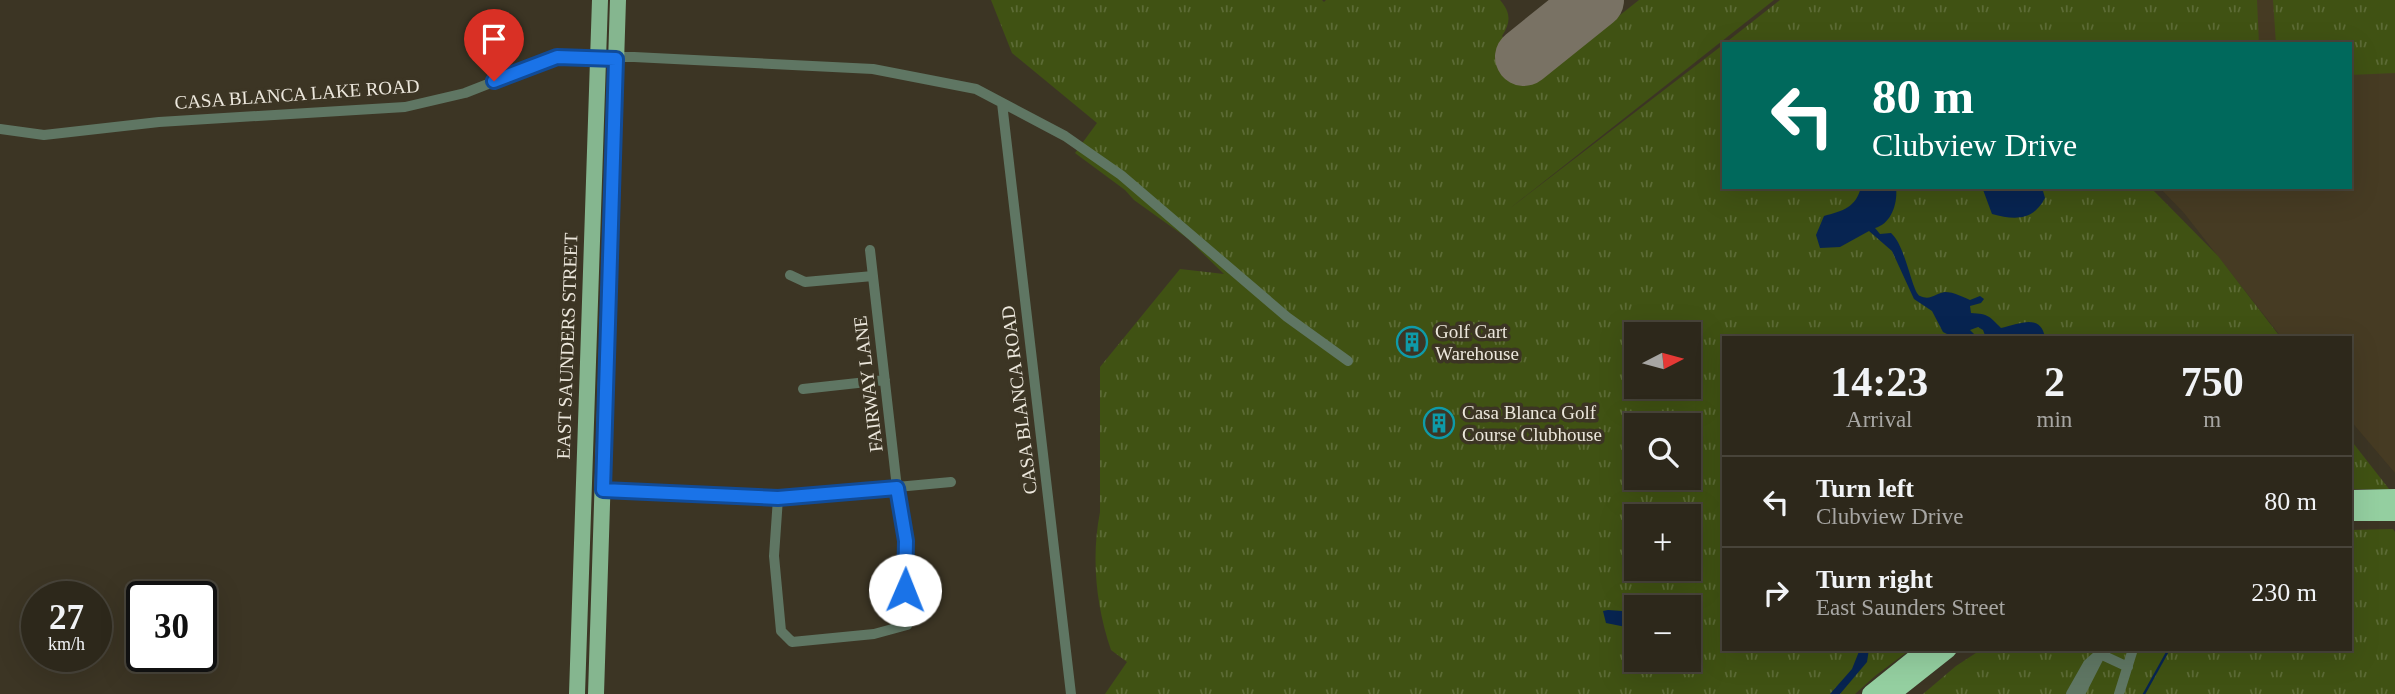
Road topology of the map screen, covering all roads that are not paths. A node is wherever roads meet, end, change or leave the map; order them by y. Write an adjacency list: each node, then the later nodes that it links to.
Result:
1 (600, 0): 3 (main road, EAST SAUNDERS STREET)
2 (618, 0): 4 (main road, EAST SAUNDERS STREET)
3 (598, 57): 4 (street); 6 (street, CASA BLANCA LAKE ROAD); 7 (main road, EAST SAUNDERS STREET)
4 (616, 59): 5 (street); 13 (main road, EAST SAUNDERS STREET)
5 (1002, 103): 12 (street); 31 (street, CASA BLANCA ROAD)
6 (0, 130)
7 (592, 233): 11 (main road, EAST SAUNDERS STREET); 13 (main road)
8 (870, 250): 10 (street, FAIRWAY LANE)
9 (790, 275): 10 (street)
10 (873, 276): 14 (street, FAIRWAY LANE)
11 (587, 360): 18 (main road); 29 (main road, EAST SAUNDERS STREET)
12 (1348, 361)
13 (607, 364): 18 (main road, EAST SAUNDERS STREET)
14 (885, 380): 15 (street); 17 (street, FAIRWAY LANE)
15 (803, 389)
16 (951, 482): 17 (street)
17 (897, 488): 19 (street); 19 (street, FAIRWAY LANE)
18 (603, 490): 19 (street); 30 (main road, EAST SAUNDERS STREET)
19 (778, 498)
20 (2395, 498): 21 (highway)
21 (2352, 499)
22 (2352, 512): 23 (highway)
23 (2395, 512)
24 (1925, 651): 32 (highway)
25 (1945, 651): 33 (highway)
26 (2132, 651): 28 (street)
27 (2102, 652): 28 (street); 34 (street); 35 (street)
28 (2128, 667): 36 (street)
29 (576, 694)
30 (596, 694)
31 (1071, 694)
32 (1871, 694)
33 (1891, 694)
34 (2071, 694)
35 (2080, 694)
36 (2119, 694)

